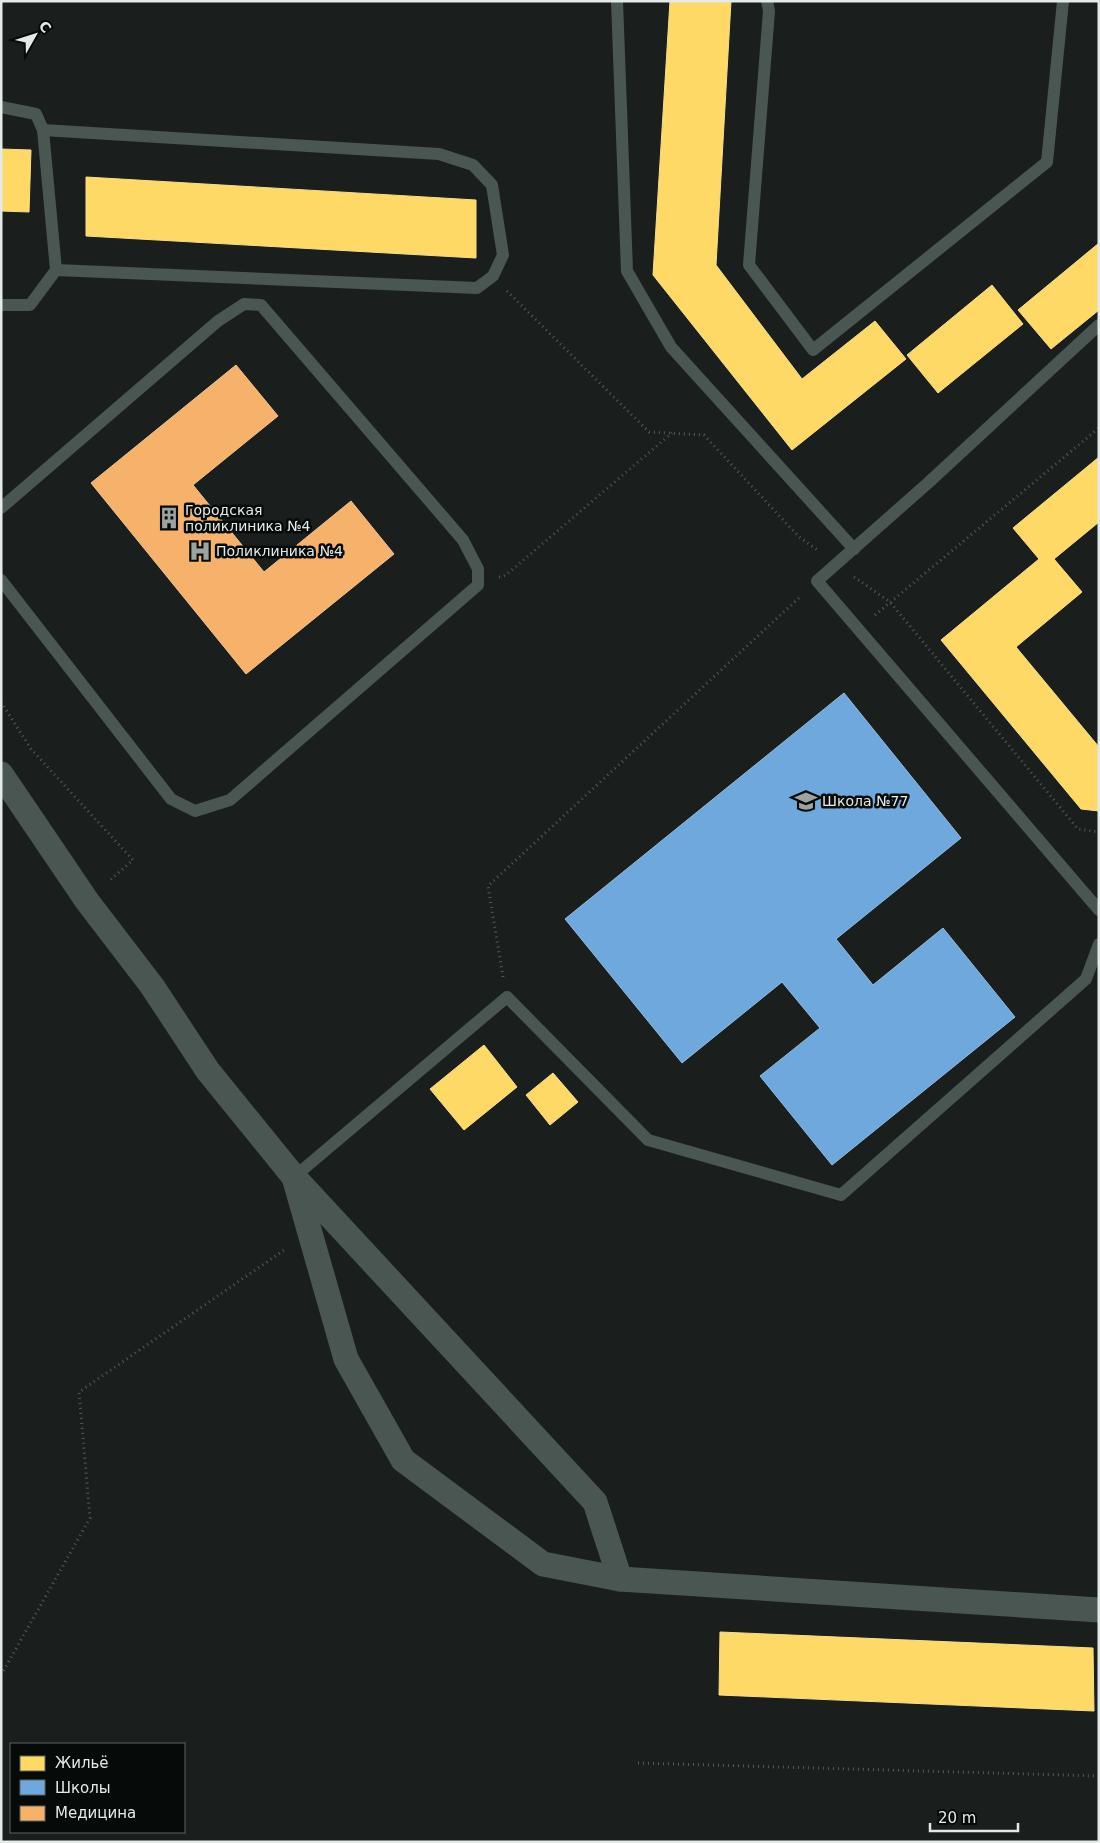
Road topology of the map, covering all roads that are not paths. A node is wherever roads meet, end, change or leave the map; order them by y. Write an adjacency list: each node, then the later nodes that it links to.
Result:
1 (616, 1): 10 (lane)
2 (767, 1): 3 (lane)
3 (1063, 1)
4 (1, 108): 5 (lane)
5 (43, 130): 6 (lane); 6 (lane)
6 (56, 270): 7 (lane)
7 (1, 306)
8 (1099, 325): 10 (lane)
9 (1, 508): 11 (lane)
10 (854, 549): 13 (lane)
11 (1, 580)
12 (1, 774): 15 (street)
13 (1099, 910)
14 (1099, 944): 15 (lane)
15 (294, 1177): 16 (street); 16 (street)
16 (620, 1580): 17 (street)
17 (1099, 1610)

